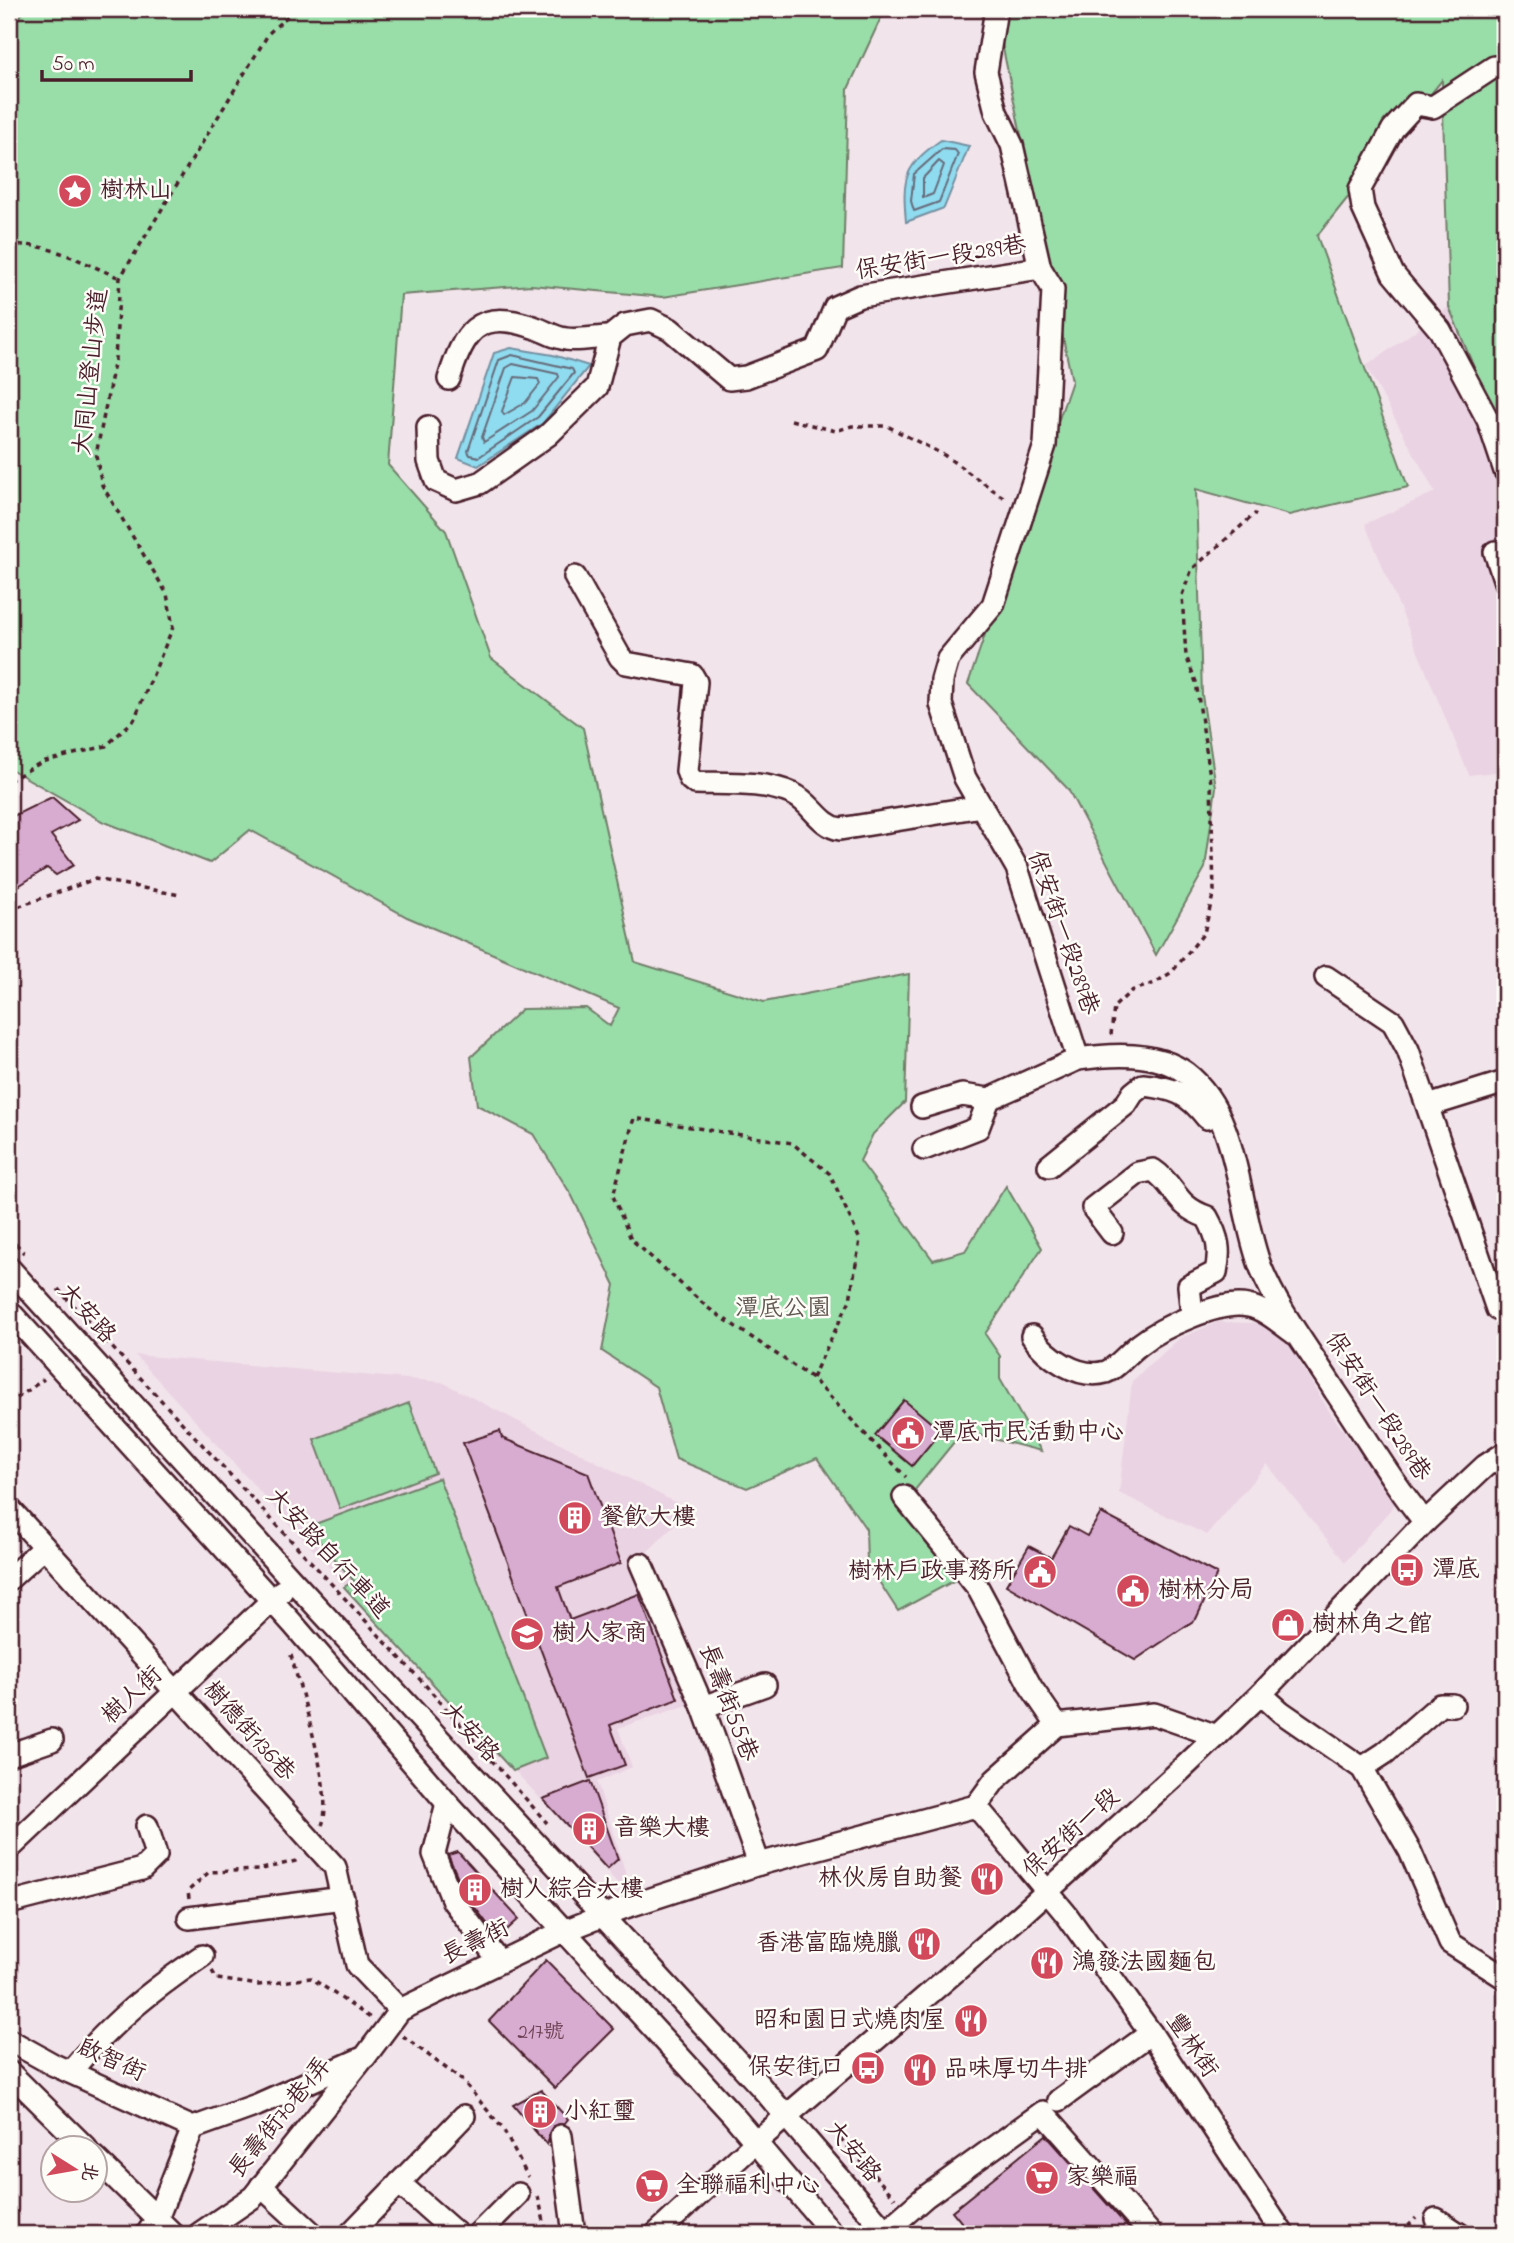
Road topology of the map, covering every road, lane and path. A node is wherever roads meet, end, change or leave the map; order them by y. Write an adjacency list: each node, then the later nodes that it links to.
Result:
1 (295, 9): 6 (path, 大同山登山步道)
2 (996, 9): 5 (street)
3 (1494, 67): 11 (street)
4 (9, 245): 6 (path, 大同山登山步道)
5 (1040, 268): 7 (street, 保安街一段289巷); 12 (street, 保安街一段289巷)
6 (120, 278): 17 (path, 大同山登山步道)
7 (610, 337): 8 (street, 保安街一段289巷); 10 (street)
8 (449, 379)
9 (791, 420): 12 (path)
10 (429, 427)
11 (1505, 471)
12 (1025, 512): 18 (street, 保安街一段289巷)
13 (1256, 513): 22 (path)
14 (1494, 552): 16 (street)
15 (575, 577): 18 (street)
16 (1505, 582)
17 (9, 781)
18 (982, 806): 23 (street, 保安街一段289巷)
19 (180, 895): 20 (path)
20 (9, 910)
21 (1326, 977): 26 (street)
22 (1115, 1054): 23 (street, 保安街一段289巷); 28 (street, 保安街一段289巷)
23 (1078, 1059): 25 (street)
24 (1505, 1082): 26 (street)
25 (989, 1099): 27 (street); 29 (street)
26 (1428, 1106): 37 (street)
27 (922, 1107)
28 (1225, 1132): 30 (street); 40 (street, 保安街一段289巷)
29 (924, 1149)
30 (1049, 1166)
31 (1112, 1233): 38 (street)
32 (9, 1236): 33 (path)
33 (27, 1255)
34 (9, 1268): 49 (street, 大安路)
35 (54, 1284): 64 (path, 大安路自行車道)
36 (9, 1311): 50 (street)
37 (1505, 1312)
38 (1192, 1314): 39 (street); 40 (street)
39 (1032, 1336)
40 (1299, 1336): 45 (street, 保安街一段289巷)
41 (812, 1378): 41 (path); 43 (path)
42 (1505, 1453): 45 (street, 保安街一段)
43 (904, 1497): 56 (street)
44 (9, 1508): 46 (street, 樹德街136巷)
45 (1426, 1522): 53 (street, 保安街一段)
46 (44, 1547): 48 (street); 52 (street, 樹德街136巷)
47 (641, 1564): 55 (street, 長壽街55巷)
48 (9, 1579)
49 (292, 1580): 50 (street, 樹人街); 70 (street, 大安路)
50 (273, 1602): 52 (street, 樹人街); 61 (street)
51 (765, 1685): 55 (street)
52 (176, 1692): 65 (street, 樹人街); 68 (street, 樹德街136巷)
53 (1261, 1694): 57 (street, 保安街一段); 60 (street)
54 (1453, 1705): 60 (street)
55 (703, 1707): 66 (street, 長壽街55巷)
56 (1056, 1725): 57 (street); 62 (street)
57 (1217, 1736): 67 (street, 保安街一段)
58 (52, 1740): 59 (street)
59 (9, 1755)
60 (1362, 1768): 75 (street)
61 (447, 1803): 72 (street); 74 (street)
62 (976, 1806): 66 (street, 長壽街); 67 (street)
63 (147, 1826): 69 (street)
64 (553, 1829)
65 (9, 1849)
66 (759, 1864): 70 (street, 長壽街)
67 (1047, 1892): 77 (street, 豐林街); 84 (street, 保安街一段)
68 (343, 1898): 71 (street); 76 (street)
69 (9, 1903)
70 (602, 1916): 72 (street, 長壽街); 84 (street, 大安路)
71 (190, 1918)
72 (564, 1931): 74 (street, 長壽街); 89 (street)
73 (202, 1956): 81 (street)
74 (498, 1960): 76 (street, 長壽街)
75 (1505, 1978)
76 (400, 2010): 79 (street, 長壽街)
77 (1151, 2033): 82 (street); 108 (street, 豐林街)
78 (9, 2040): 81 (street, 啟智街)
79 (365, 2057): 85 (street, 長壽街); 92 (street, 長壽街70巷1弄)
80 (9, 2072): 86 (street)
81 (70, 2072): 85 (street, 啟智街)
82 (1059, 2100)
83 (464, 2116): 91 (street)
84 (787, 2116): 89 (street, 保安街一段); 97 (street, 大安路)
85 (193, 2128): 96 (street)
86 (72, 2134)
87 (561, 2136): 104 (street)
88 (840, 2138): 94 (path)
89 (757, 2142): 105 (street, 保安街一段); 106 (street)
90 (108, 2174): 96 (street)
91 (399, 2183): 101 (street); 102 (street)
92 (261, 2186): 99 (street, 長壽街70巷1弄); 100 (street)
93 (518, 2194): 103 (street)
94 (907, 2212): 97 (street); 107 (street)
95 (1436, 2219): 109 (street)
96 (152, 2227): 98 (street); 99 (street, 長壽街70巷1弄)
97 (887, 2233)
98 (173, 2234)
99 (198, 2234)
100 (313, 2234)
101 (350, 2234)
102 (457, 2234)
103 (478, 2234)
104 (574, 2234)
105 (656, 2234)
106 (833, 2234)
107 (1151, 2234)
108 (1283, 2234)
109 (1459, 2234)

